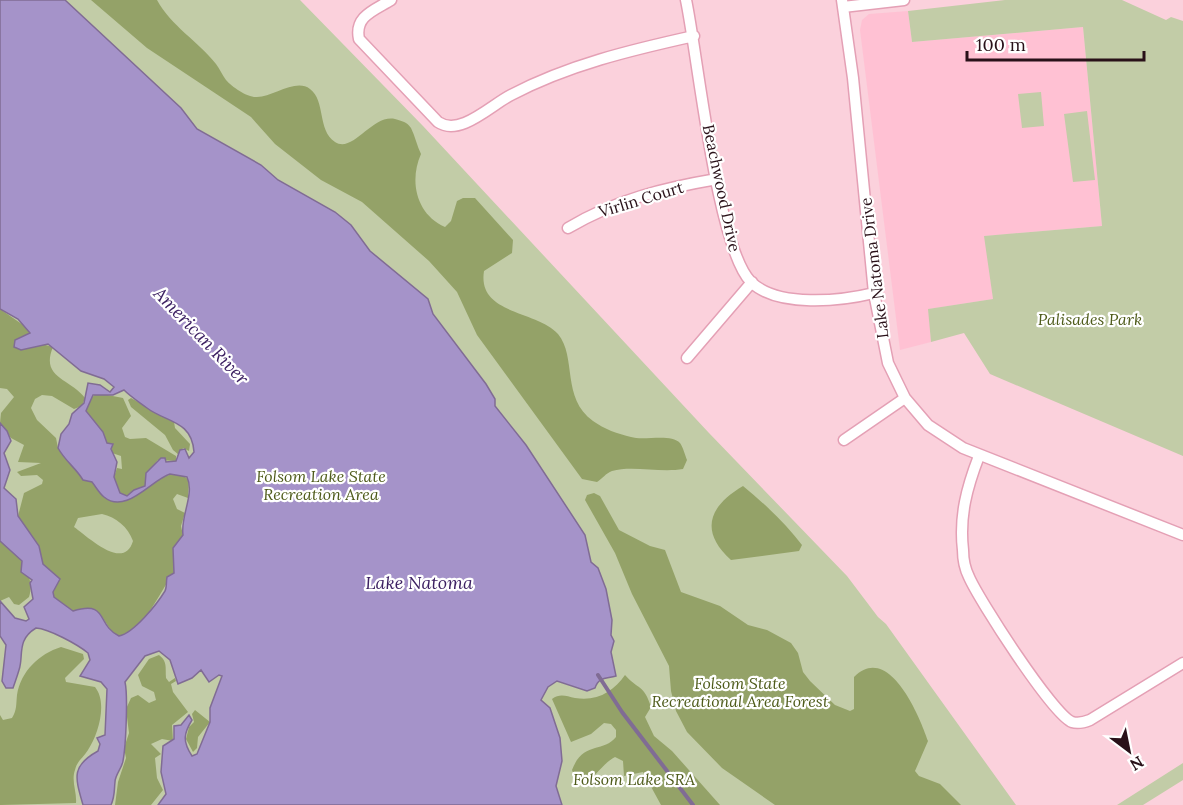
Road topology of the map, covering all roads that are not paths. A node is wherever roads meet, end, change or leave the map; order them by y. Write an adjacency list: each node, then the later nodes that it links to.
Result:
1 (391, 0): 5 (street)
2 (686, 0): 5 (street, Beachwood Drive)
3 (904, 0): 4 (street)
4 (843, 3): 9 (street, Lake Natoma Drive)
5 (694, 36): 6 (street, Beachwood Drive)
6 (717, 179): 7 (street, Virlin Court); 8 (street, Beachwood Drive)
7 (568, 228)
8 (752, 282): 9 (street, Beachwood Drive); 10 (street)
9 (874, 293): 11 (street, Lake Natoma Drive)
10 (687, 358)
11 (905, 398): 12 (street); 13 (street, Lake Natoma Drive)
12 (844, 440)
13 (979, 456): 14 (street, Lake Natoma Drive); 15 (street)
14 (1183, 535)
15 (1183, 663)

